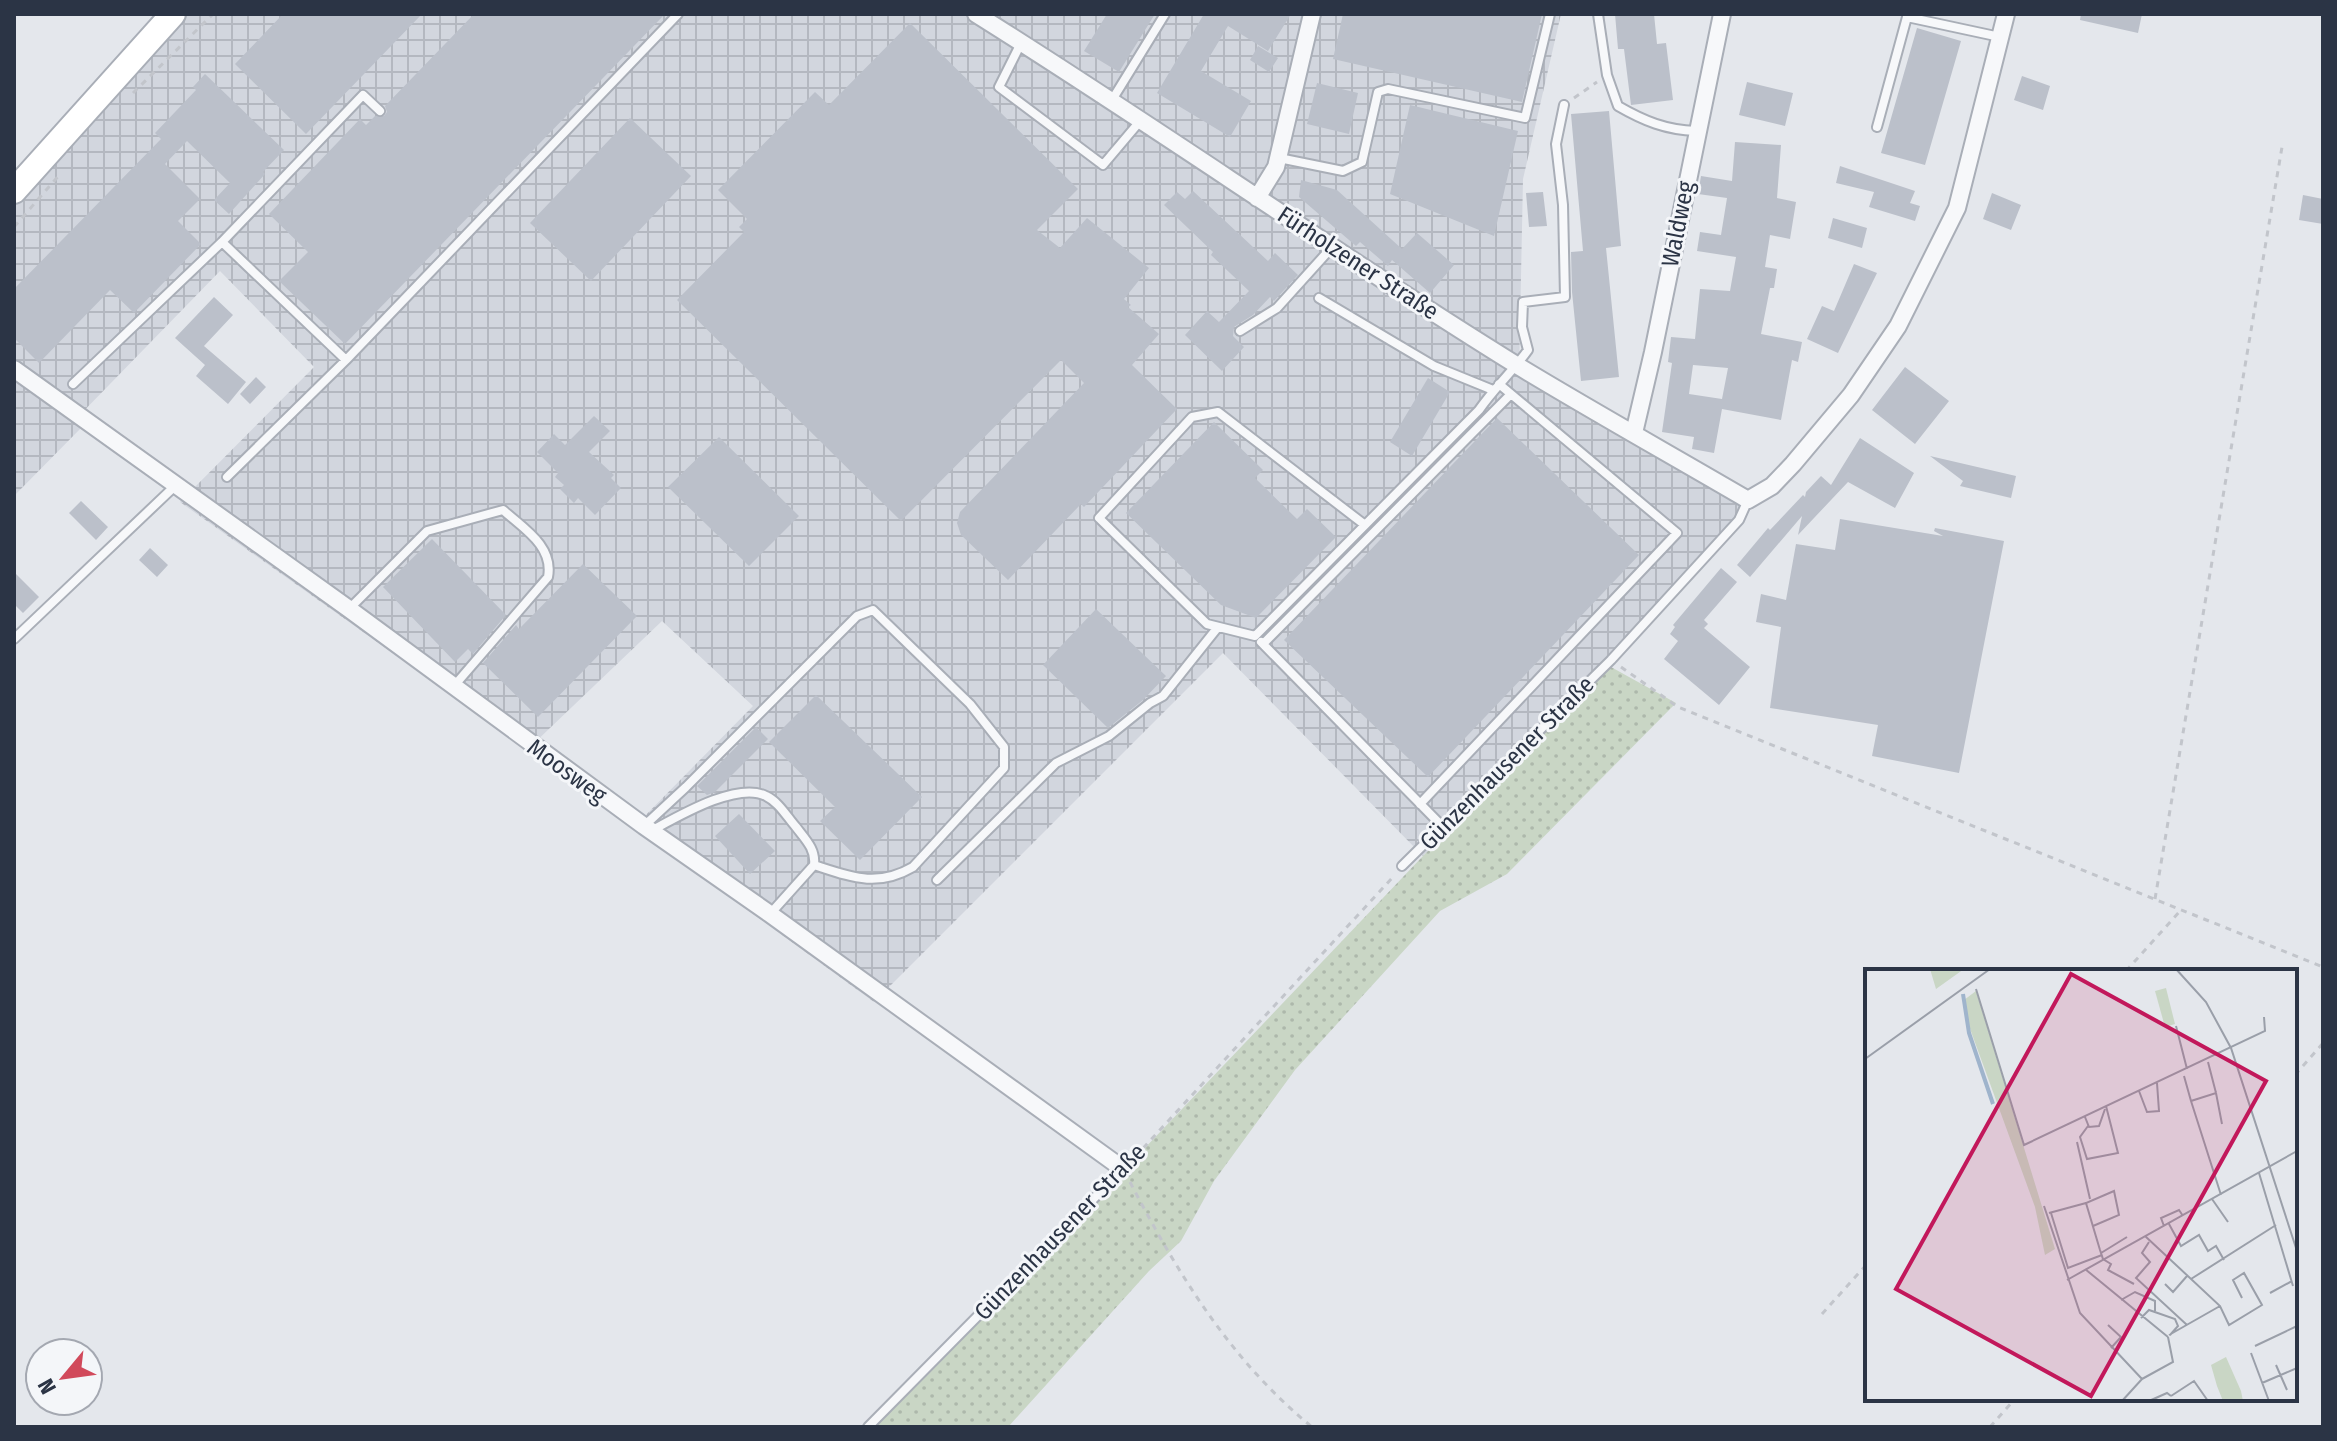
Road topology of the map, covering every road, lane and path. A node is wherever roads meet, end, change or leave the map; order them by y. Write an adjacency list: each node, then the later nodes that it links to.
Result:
1 (173, 14): 26 (street)
2 (213, 14): 16 (path)
3 (678, 14): 12 (lane)
4 (976, 14): 13 (street, Fürholzener Straße)
5 (1165, 14): 17 (lane)
6 (1312, 14): 24 (street)
7 (1550, 14): 24 (lane)
8 (1598, 14): 15 (lane)
9 (1722, 14): 22 (street, Waldweg)
10 (2006, 14): 11 (street, Günzenhausener Straße)
11 (2000, 37): 21 (lane); 44 (street, Günzenhausener Straße)
12 (650, 42): 14 (lane); 29 (lane)
13 (1022, 43): 17 (street, Fürholzener Straße); 20 (lane)
14 (635, 45)
15 (1607, 75): 18 (path); 22 (lane)
16 (129, 97)
17 (1112, 100): 20 (street, Fürholzener Straße)
18 (1564, 105): 36 (lane)
19 (380, 111): 31 (lane)
20 (1142, 119): 27 (street, Fürholzener Straße)
21 (1877, 127)
22 (1696, 131): 41 (street, Waldweg)
23 (2282, 147): 59 (path)
24 (1278, 158): 27 (street)
25 (66, 167): 30 (path)
26 (14, 191)
27 (1257, 198): 32 (street, Fürholzener Straße)
28 (479, 206): 29 (lane)
29 (487, 214): 35 (lane)
30 (14, 227)
31 (222, 242): 35 (lane); 38 (lane)
32 (1333, 246): 34 (lane); 36 (street, Fürholzener Straße)
33 (1319, 298): 39 (lane)
34 (1240, 331)
35 (346, 360): 42 (lane)
36 (1517, 365): 39 (lane); 41 (street, Fürholzener Straße)
37 (14, 369): 43 (street, Moosweg)
38 (73, 384)
39 (1496, 387): 40 (lane); 45 (lane)
40 (1511, 394): 50 (lane); 53 (lane)
41 (1634, 433): 44 (street, Fürholzener Straße)
42 (227, 477)
43 (177, 485): 46 (street, Moosweg); 49 (lane)
44 (1748, 500): 51 (lane, Günzenhausener Straße)
45 (1365, 525): 47 (lane); 48 (lane)
46 (349, 609): 52 (street, Moosweg); 52 (lane)
47 (1218, 627): 48 (lane); 58 (lane)
48 (1255, 636): 50 (lane)
49 (14, 639)
50 (1263, 644): 53 (lane)
51 (1611, 660): 54 (lane, Günzenhausener Straße); 59 (path)
52 (453, 687): 55 (street, Moosweg)
53 (1420, 804): 54 (lane)
54 (1443, 827): 57 (lane, Günzenhausener Straße)
55 (647, 829): 56 (lane); 56 (lane); 61 (street, Moosweg)
56 (814, 865): 61 (lane)
57 (1402, 866): 66 (path, Günzenhausener Straße)
58 (937, 880)
59 (2155, 899): 60 (path)
60 (2181, 910): 62 (path); 63 (path)
61 (770, 914): 66 (street, Moosweg)
62 (2323, 967)
63 (2128, 969)
64 (2323, 1043): 65 (path)
65 (2297, 1073)
66 (1123, 1169): 70 (lane, Günzenhausener Straße); 71 (path)
67 (1865, 1266): 68 (path)
68 (1822, 1314)
69 (2013, 1401): 72 (path)
70 (868, 1427)
71 (1312, 1427)
72 (1990, 1427)

